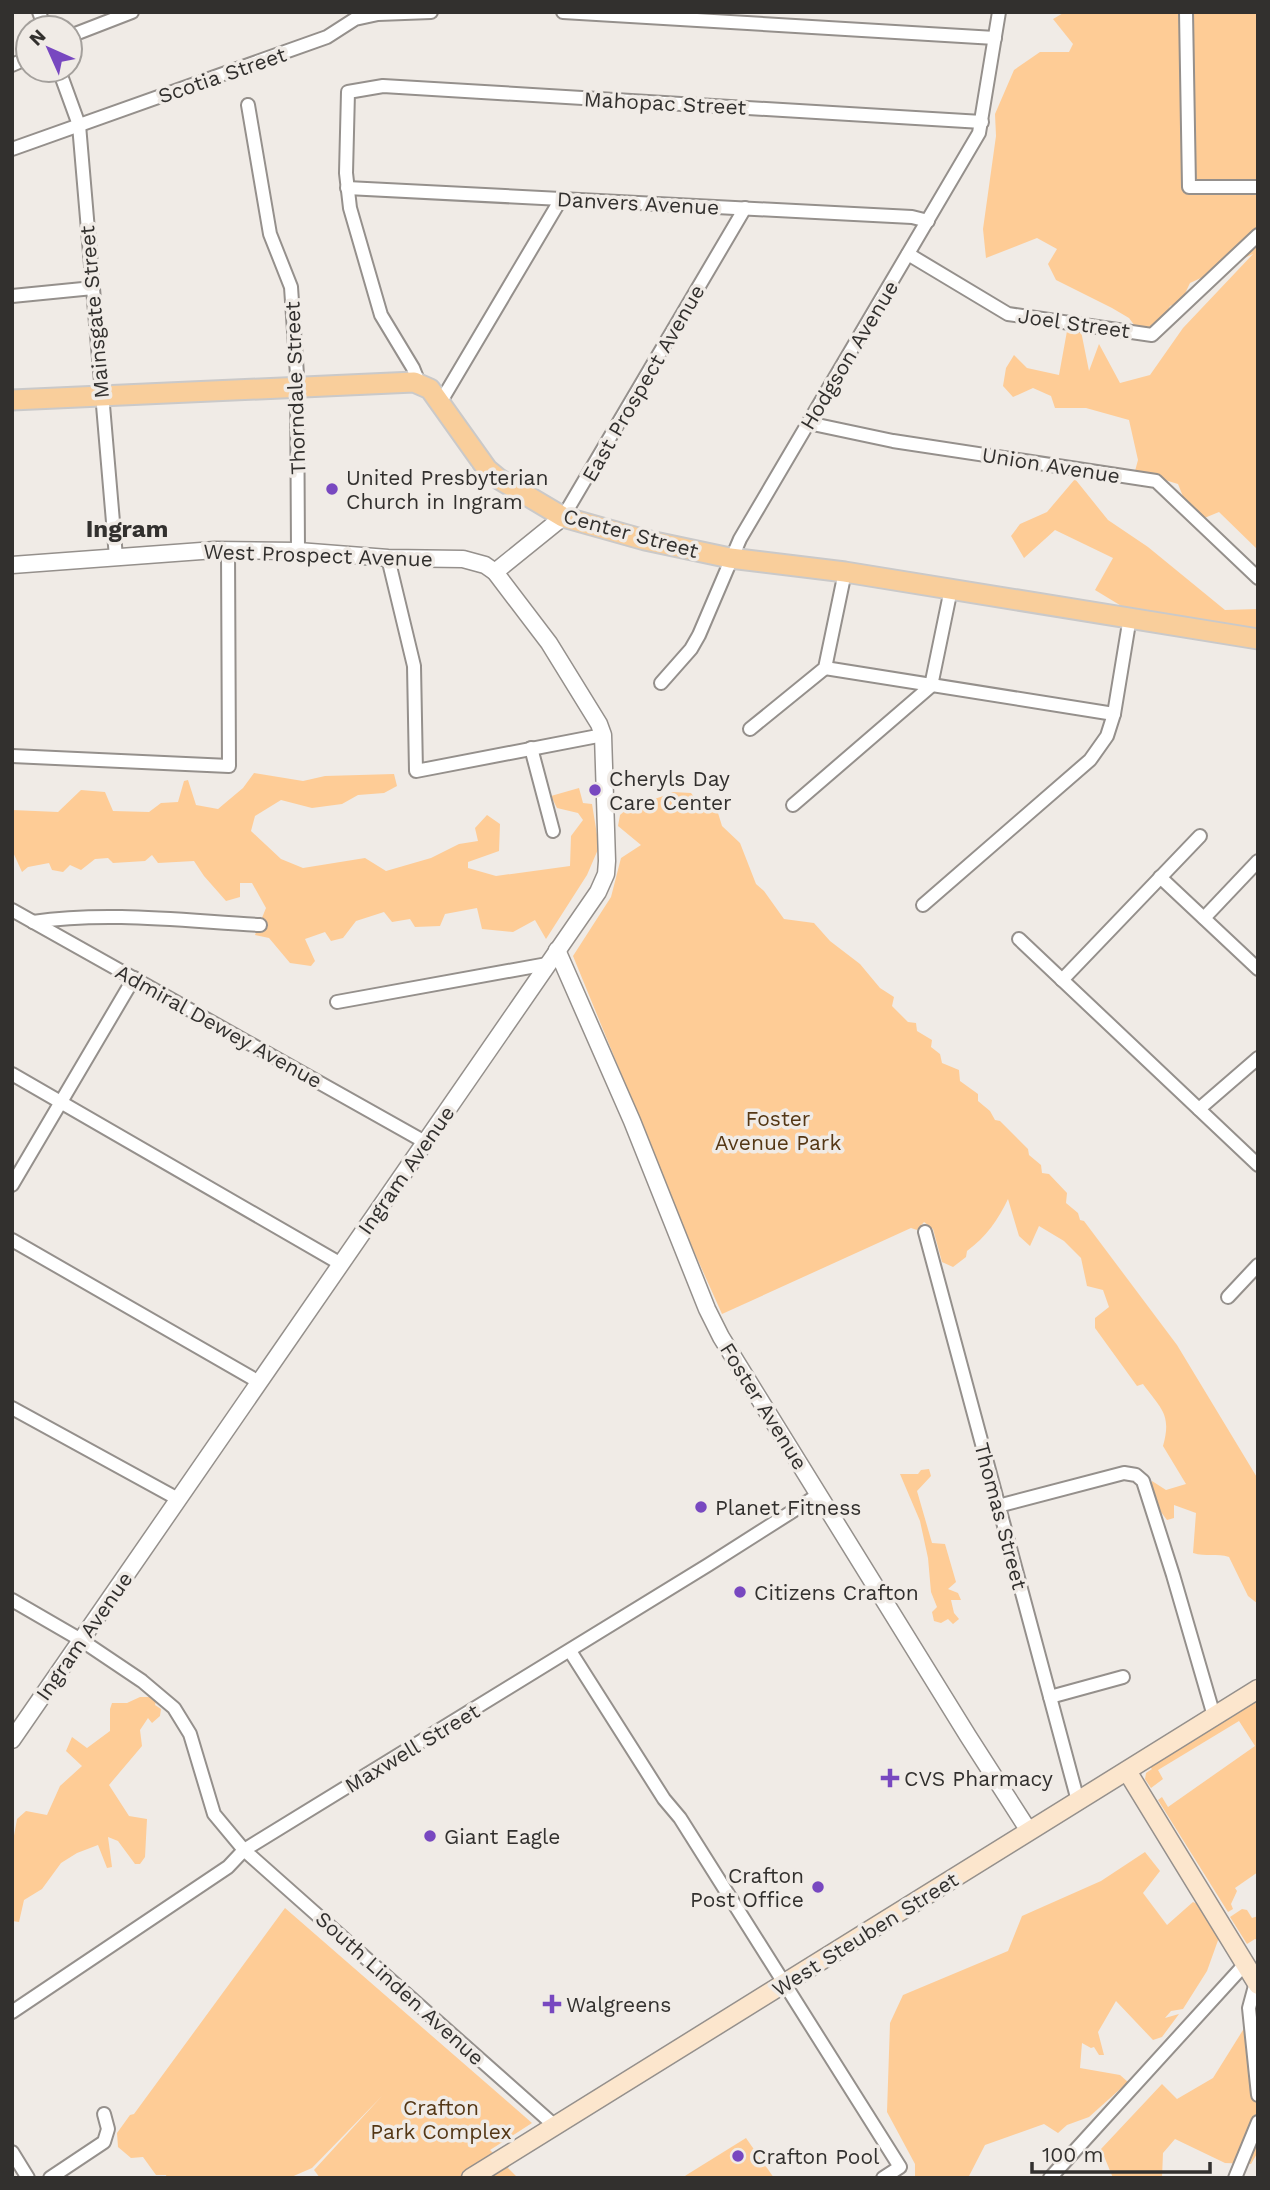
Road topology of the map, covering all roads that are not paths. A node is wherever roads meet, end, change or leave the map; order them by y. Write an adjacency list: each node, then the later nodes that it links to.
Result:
1 (132, 12): 7 (street)
2 (431, 12): 12 (street, Scotia Street)
3 (564, 12): 6 (street)
4 (999, 12): 8 (street, Hodgson Avenue)
5 (1186, 12): 14 (street)
6 (756, 18): 8 (street)
7 (84, 31)
8 (995, 38): 11 (street, Hodgson Avenue)
9 (65, 84): 12 (street, Mainsgate Street)
10 (248, 105): 24 (street, Thorndale Street)
11 (982, 121): 15 (street, Mahopac Street); 18 (street, Hodgson Avenue)
12 (79, 125): 13 (street, Scotia Street); 21 (street, Mainsgate Street)
13 (12, 149)
14 (1258, 187)
15 (347, 188): 16 (street, Danvers Avenue); 23 (street)
16 (561, 199): 17 (street, Danvers Avenue); 27 (street)
17 (746, 208): 18 (street, Danvers Avenue); 29 (street, East Prospect Avenue)
18 (928, 221): 20 (street, Hodgson Avenue)
19 (1258, 235): 20 (street, Joel Street)
20 (908, 254): 28 (street, Hodgson Avenue)
21 (93, 288): 22 (street); 25 (street, Mainsgate Street)
22 (12, 296)
23 (413, 382): 24 (main road); 27 (main road, Center Street)
24 (297, 386): 25 (main road); 31 (street, Thorndale Street)
25 (101, 396): 26 (main road); 32 (street, Mainsgate Street)
26 (12, 400)
27 (440, 402): 29 (main road, Center Street)
28 (808, 424): 34 (street, Hodgson Avenue); 38 (street, Union Avenue)
29 (564, 517): 34 (main road, Center Street); 36 (street, East Prospect Avenue)
30 (228, 550): 31 (street, West Prospect Avenue); 32 (street, West Prospect Avenue); 50 (street)
31 (298, 551): 33 (street, West Prospect Avenue)
32 (116, 557): 35 (street, West Prospect Avenue)
33 (388, 558): 36 (street, West Prospect Avenue); 49 (street)
34 (730, 558): 37 (main road, Center Street); 43 (street, Hodgson Avenue)
35 (12, 565)
36 (501, 566): 47 (street, Ingram Avenue)
37 (845, 572): 39 (main road, Center Street); 42 (street)
38 (1258, 578)
39 (951, 589): 40 (main road, Center Street); 44 (street)
40 (1130, 617): 41 (main road, Center Street); 45 (street)
41 (1258, 639)
42 (825, 668): 44 (street); 46 (street)
43 (661, 683)
44 (932, 686): 45 (street); 51 (street)
45 (1114, 714): 56 (street)
46 (750, 729)
47 (603, 735): 49 (street); 62 (street, Ingram Avenue)
48 (12, 743): 50 (street)
49 (531, 748): 52 (street)
50 (12, 757)
51 (793, 805)
52 (553, 831)
53 (1200, 836): 55 (street)
54 (1258, 861): 58 (street)
55 (1160, 877): 58 (street); 66 (street)
56 (923, 905)
57 (12, 910): 59 (street, Admiral Dewey Avenue)
58 (1204, 918): 64 (street)
59 (33, 922): 60 (street); 65 (street, Admiral Dewey Avenue)
60 (260, 925)
61 (1019, 939): 66 (street)
62 (557, 950): 63 (street, Ingram Avenue); 82 (street, Foster Avenue)
63 (547, 964): 67 (street); 72 (street, Ingram Avenue)
64 (1258, 969)
65 (134, 978): 70 (street); 72 (street, Admiral Dewey Avenue)
66 (1062, 980): 71 (street)
67 (337, 1002)
68 (1258, 1058): 71 (street)
69 (12, 1074): 70 (street)
70 (62, 1102): 74 (street); 77 (street)
71 (1199, 1109): 73 (street)
72 (425, 1142): 77 (street, Ingram Avenue)
73 (1258, 1165)
74 (12, 1185)
75 (925, 1232): 84 (street, Thomas Street)
76 (12, 1240): 80 (street)
77 (341, 1264): 80 (street, Ingram Avenue)
78 (1258, 1265): 79 (street)
79 (1228, 1297)
80 (260, 1382): 83 (street, Ingram Avenue)
81 (12, 1408): 83 (street)
82 (818, 1495): 87 (street, Maxwell Street); 95 (street, Foster Avenue)
83 (178, 1499): 86 (street, Ingram Avenue)
84 (998, 1506): 90 (street, Thomas Street); 91 (street)
85 (12, 1600): 86 (street, South Linden Avenue)
86 (81, 1640): 92 (street, Ingram Avenue); 96 (street, South Linden Avenue)
87 (570, 1651): 96 (street, Maxwell Street); 98 (street)
88 (1124, 1676): 90 (street)
89 (1258, 1689): 91 (main road, West Steuben Street)
90 (1050, 1697): 94 (street, Thomas Street)
91 (1214, 1716): 93 (main road, West Steuben Street)
92 (12, 1740)
93 (1127, 1771): 94 (main road, West Steuben Street); 97 (main road)
94 (1078, 1801): 95 (main road, West Steuben Street)
95 (1029, 1831): 98 (main road, West Steuben Street)
96 (244, 1850): 100 (street, Maxwell Street); 104 (street, South Linden Avenue)
97 (1245, 1964): 99 (main road); 111 (street)
98 (785, 1983): 104 (main road, West Steuben Street); 110 (street)
99 (1257, 1983): 101 (street)
100 (12, 2012)
101 (1258, 2095)
102 (104, 2114): 108 (street)
103 (1258, 2122): 105 (street)
104 (555, 2126): 109 (main road, West Steuben Street)
105 (1253, 2149): 112 (street)
106 (12, 2152): 107 (street)
107 (28, 2178)
108 (50, 2178)
109 (471, 2178)
110 (883, 2178)
111 (1050, 2178)
112 (1234, 2178)

